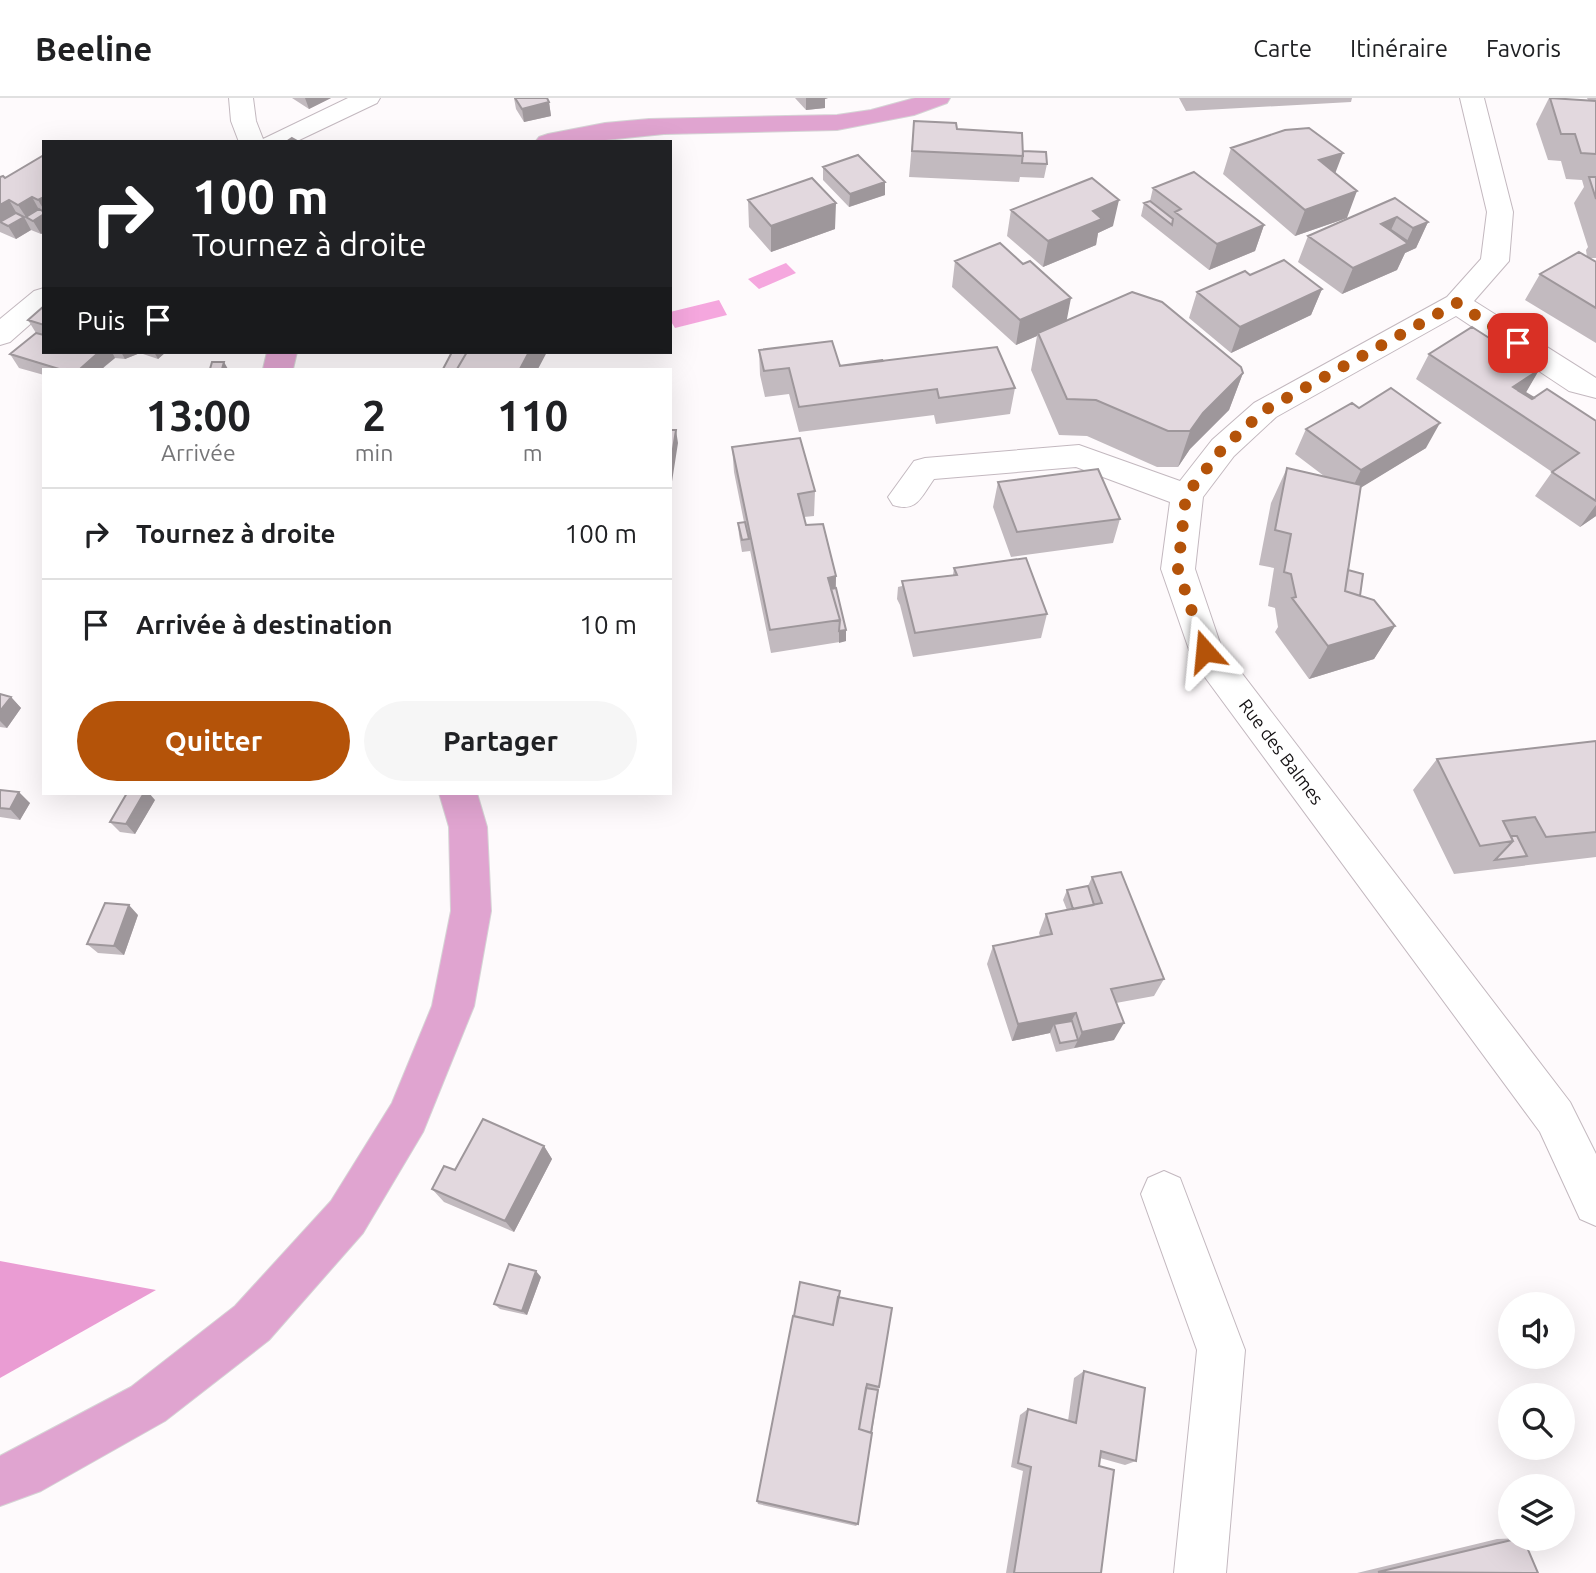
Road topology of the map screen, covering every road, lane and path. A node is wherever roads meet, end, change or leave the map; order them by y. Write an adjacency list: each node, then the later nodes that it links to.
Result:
1 (241, 98): 5 (street)
2 (368, 98): 6 (street)
3 (938, 98): 7 (main road)
4 (1472, 98): 9 (street)
5 (252, 140)
6 (278, 140)
7 (557, 140)
8 (42, 299): 10 (street)
9 (1457, 303): 11 (street); 12 (street)
10 (0, 335)
11 (1596, 388)
12 (1186, 495): 13 (street); 16 (street, Rue des Balmes)
13 (904, 497)
14 (459, 795): 17 (main road)
15 (1164, 1194): 18 (street)
16 (1596, 1203)
17 (0, 1481)
18 (1200, 1573)

